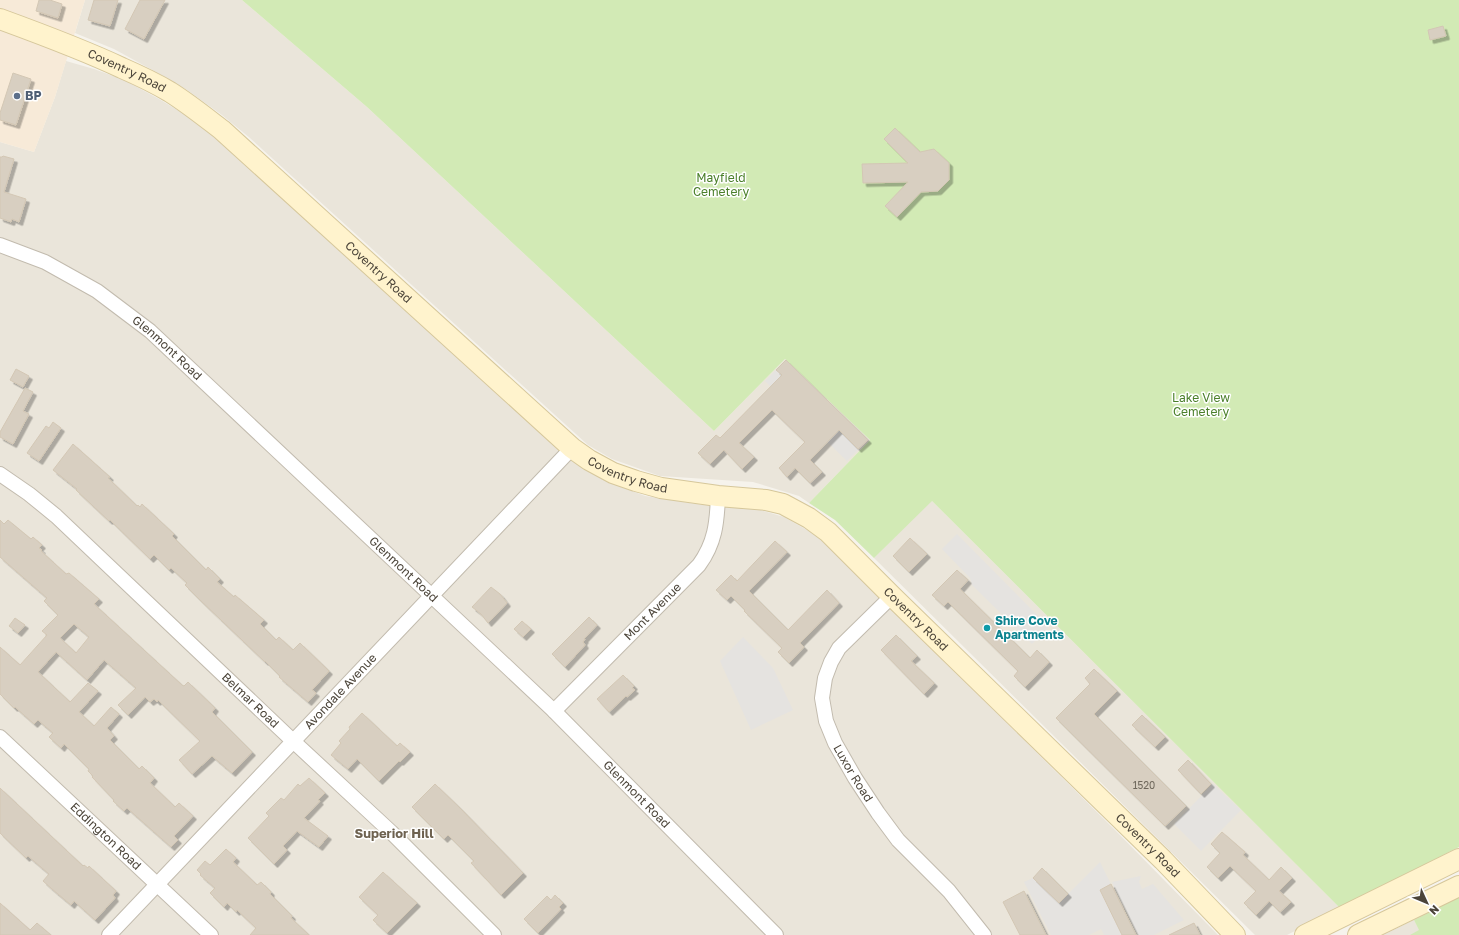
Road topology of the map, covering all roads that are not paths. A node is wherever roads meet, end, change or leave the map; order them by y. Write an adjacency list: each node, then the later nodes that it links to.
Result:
1 (0, 19): 3 (street, Coventry Road)
2 (0, 245): 7 (street, Glenmont Road)
3 (572, 448): 5 (street, Coventry Road); 7 (street, Avondale Avenue)
4 (0, 474): 10 (street, Belmar Road)
5 (718, 496): 6 (street, Coventry Road); 8 (street, Mont Avenue)
6 (892, 596): 18 (street, Luxor Road); 19 (street, Coventry Road)
7 (432, 597): 8 (street, Glenmont Road); 10 (street, Avondale Avenue)
8 (554, 711): 17 (street, Glenmont Road)
9 (0, 737): 12 (street, Eddington Road)
10 (293, 741): 12 (street, Avondale Avenue); 16 (street, Belmar Road)
11 (1459, 859): 20 (street)
12 (157, 886): 14 (street, Avondale Avenue); 15 (street, Eddington Road)
13 (1459, 886): 21 (street)
14 (109, 935)
15 (210, 935)
16 (494, 935)
17 (776, 935)
18 (984, 935)
19 (1235, 935)
20 (1306, 935)
21 (1358, 935)

